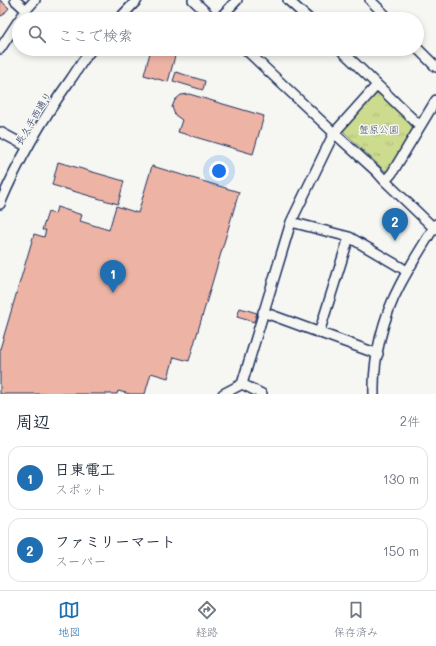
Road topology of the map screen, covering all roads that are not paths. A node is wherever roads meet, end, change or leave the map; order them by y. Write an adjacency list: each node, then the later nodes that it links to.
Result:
1 (15, 0): 8 (street)
2 (35, 0): 8 (street)
3 (137, 0): 9 (street)
4 (193, 0): 10 (street)
5 (237, 0): 11 (street)
6 (288, 0): 12 (street)
7 (370, 0): 13 (street)
8 (26, 10)
9 (126, 12)
10 (206, 12)
11 (225, 12)
12 (301, 12)
13 (382, 12)
14 (12, 30): 15 (street)
15 (0, 49)
16 (424, 55): 20 (street)
17 (87, 56): 26 (street, 長久手西通り)
18 (252, 56): 25 (street)
19 (347, 56): 21 (street)
20 (436, 67)
21 (377, 86): 23 (street); 25 (street)
22 (436, 100): 23 (street)
23 (420, 126): 27 (street)
24 (0, 132): 26 (street)
25 (334, 133): 27 (street); 29 (street)
26 (28, 147): 28 (street, 長久手西通り)
27 (385, 181): 30 (street)
28 (0, 204)
29 (291, 222): 31 (street); 33 (street)
30 (435, 227): 32 (street)
31 (349, 236): 32 (street); 34 (street)
32 (407, 272): 35 (street)
33 (263, 312): 34 (street); 36 (street)
34 (319, 333): 35 (street)
35 (378, 354): 39 (street)
36 (242, 384): 37 (street); 38 (street)
37 (223, 394)
38 (262, 394)
39 (374, 394)

